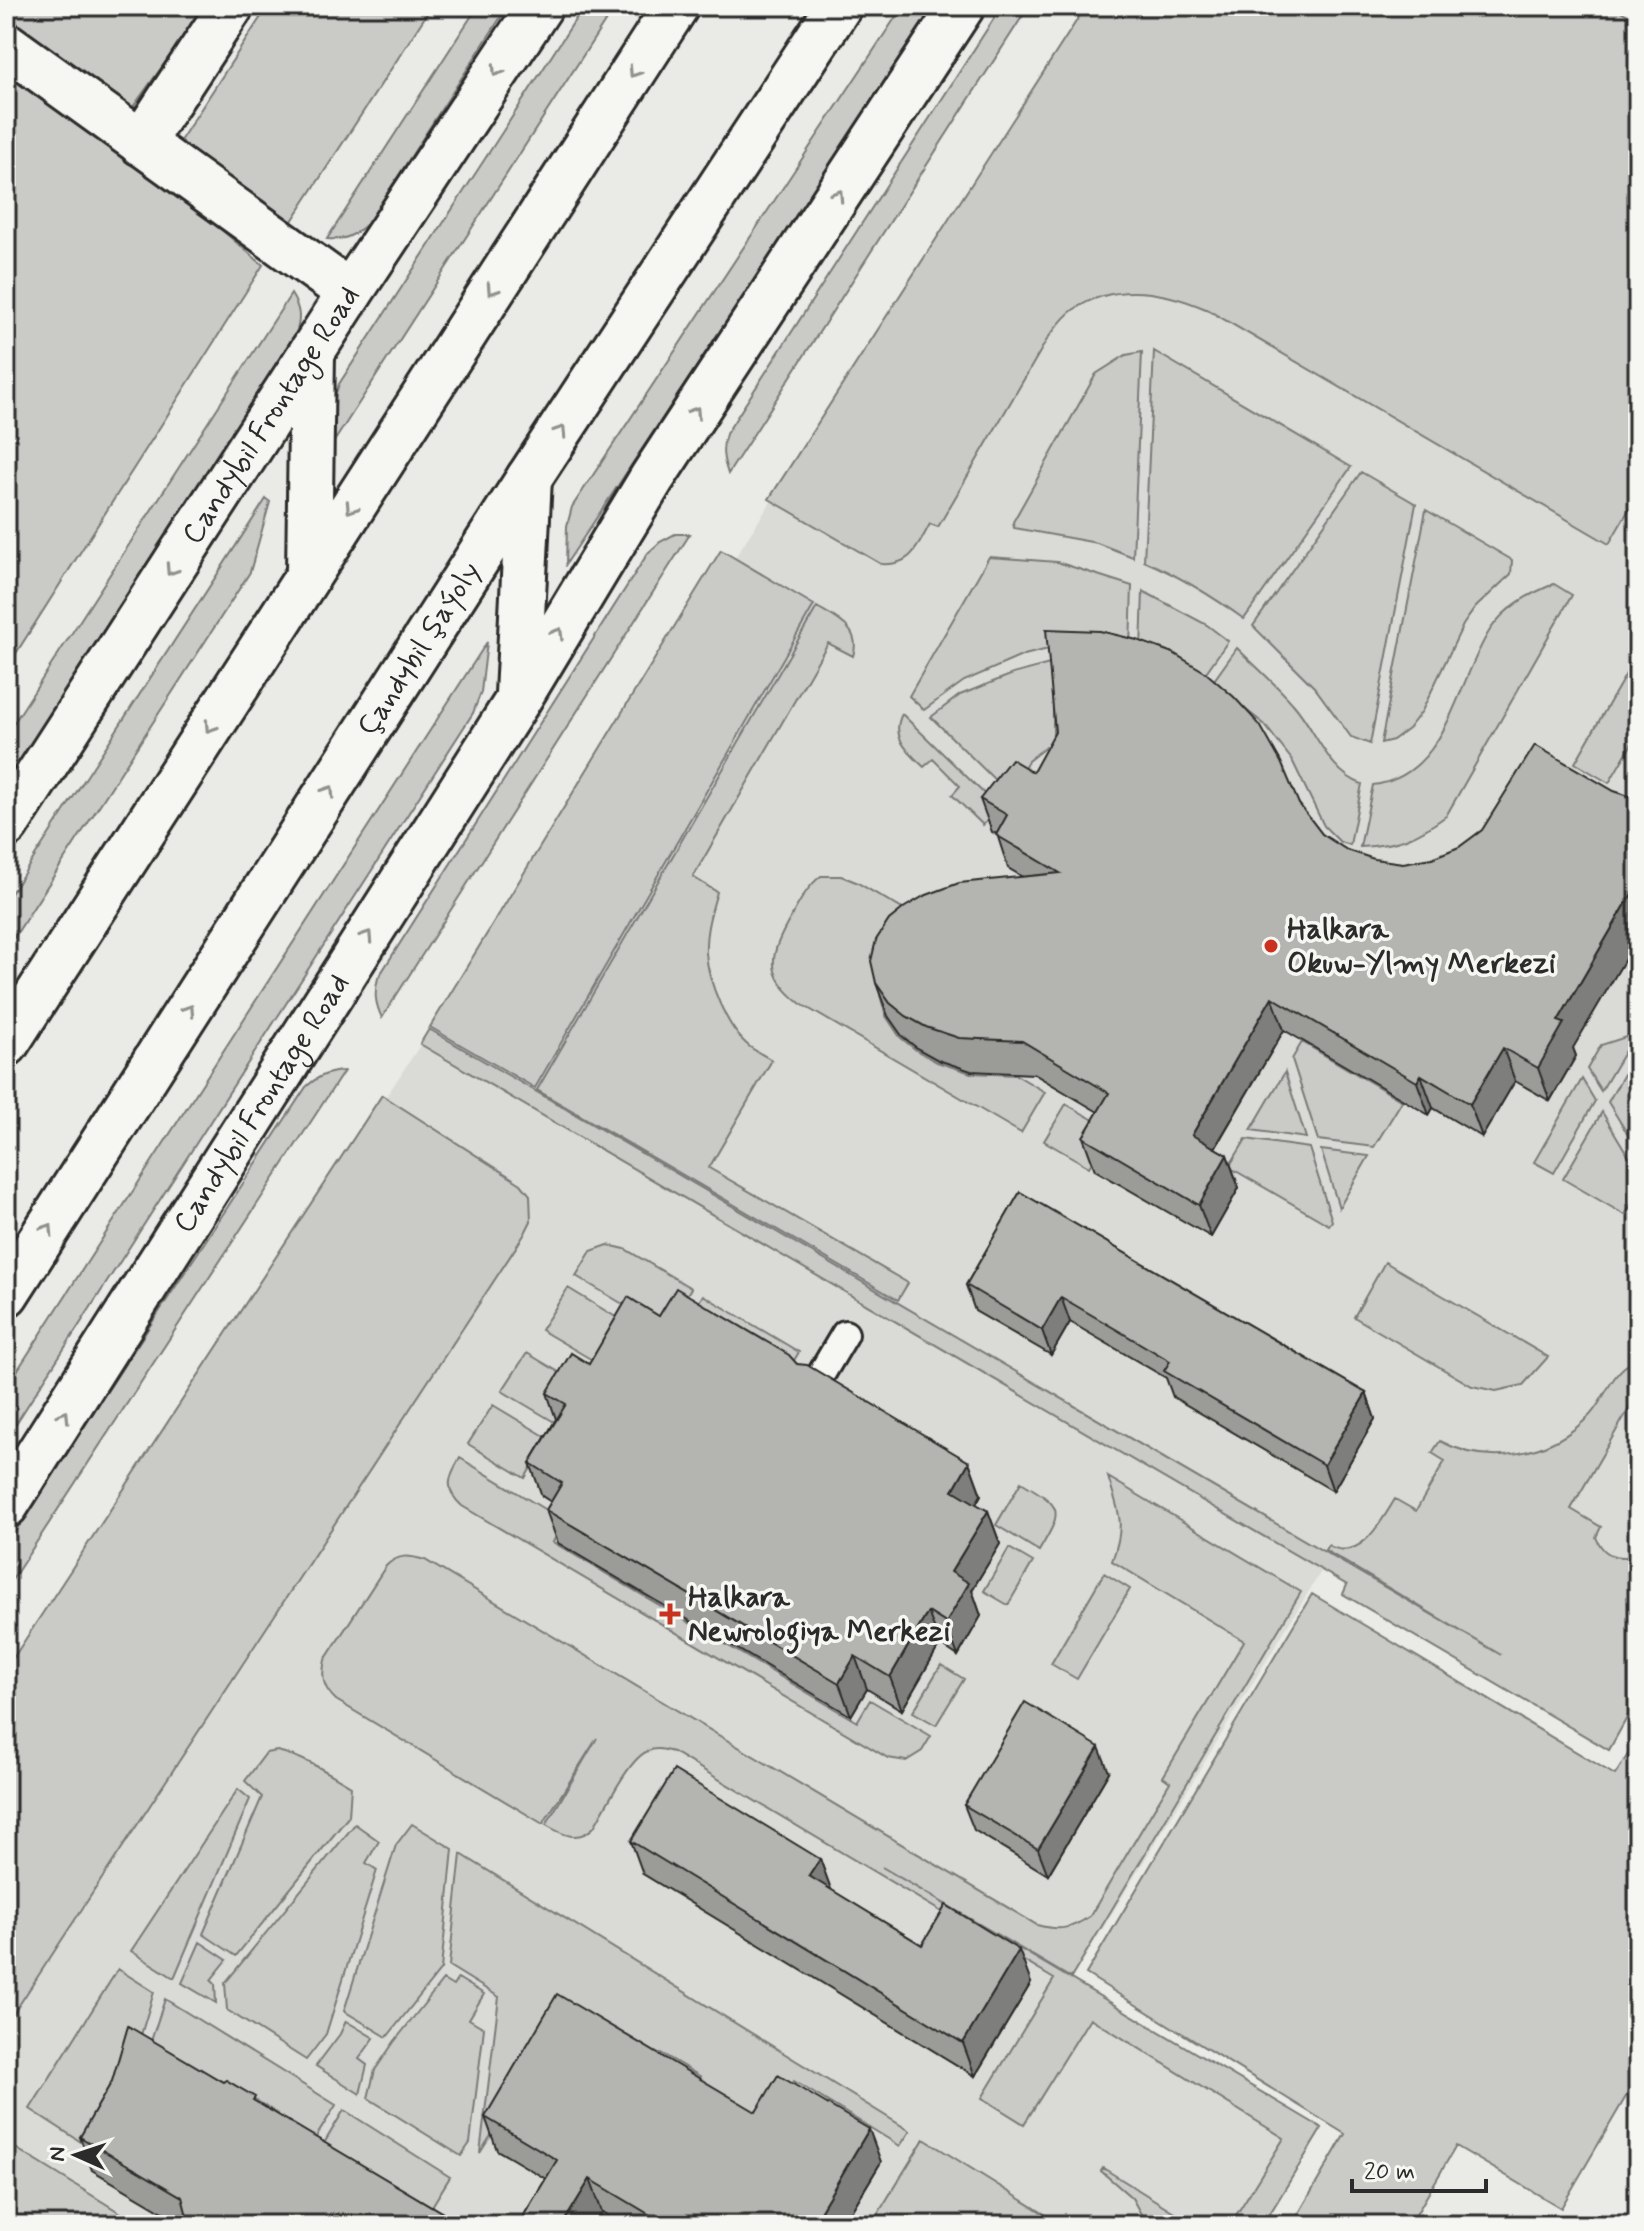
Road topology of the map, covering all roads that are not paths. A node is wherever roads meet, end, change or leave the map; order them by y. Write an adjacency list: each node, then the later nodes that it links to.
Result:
1 (231, 6): 7 (street)
2 (540, 6): 8 (street, Candybil Frontage Road, one-way to 8)
3 (676, 6): 11 (street, one-way to 11)
4 (839, 6): 10 (street, Çandybil şaýoly, one-way to 4)
5 (962, 6): 12 (street, Candybil Frontage Road, one-way to 5)
6 (6, 45): 7 (street)
7 (141, 143): 8 (street)
8 (350, 293): 9 (street, Candybil Frontage Road)
9 (312, 352): 11 (street); 13 (street, Candybil Frontage Road, one-way to 13)
10 (529, 478): 12 (street); 15 (street, Çandybil şaýoly, one-way to 10)
11 (309, 574): 14 (street, one-way to 14)
12 (518, 700): 18 (street, Candybil Frontage Road, one-way to 12)
13 (6, 825)
14 (6, 1044)
15 (6, 1294)
16 (845, 1334): 17 (lane)
17 (816, 1383)
18 (18, 1476): 19 (street, Candybil Frontage Road)
19 (6, 1505)

